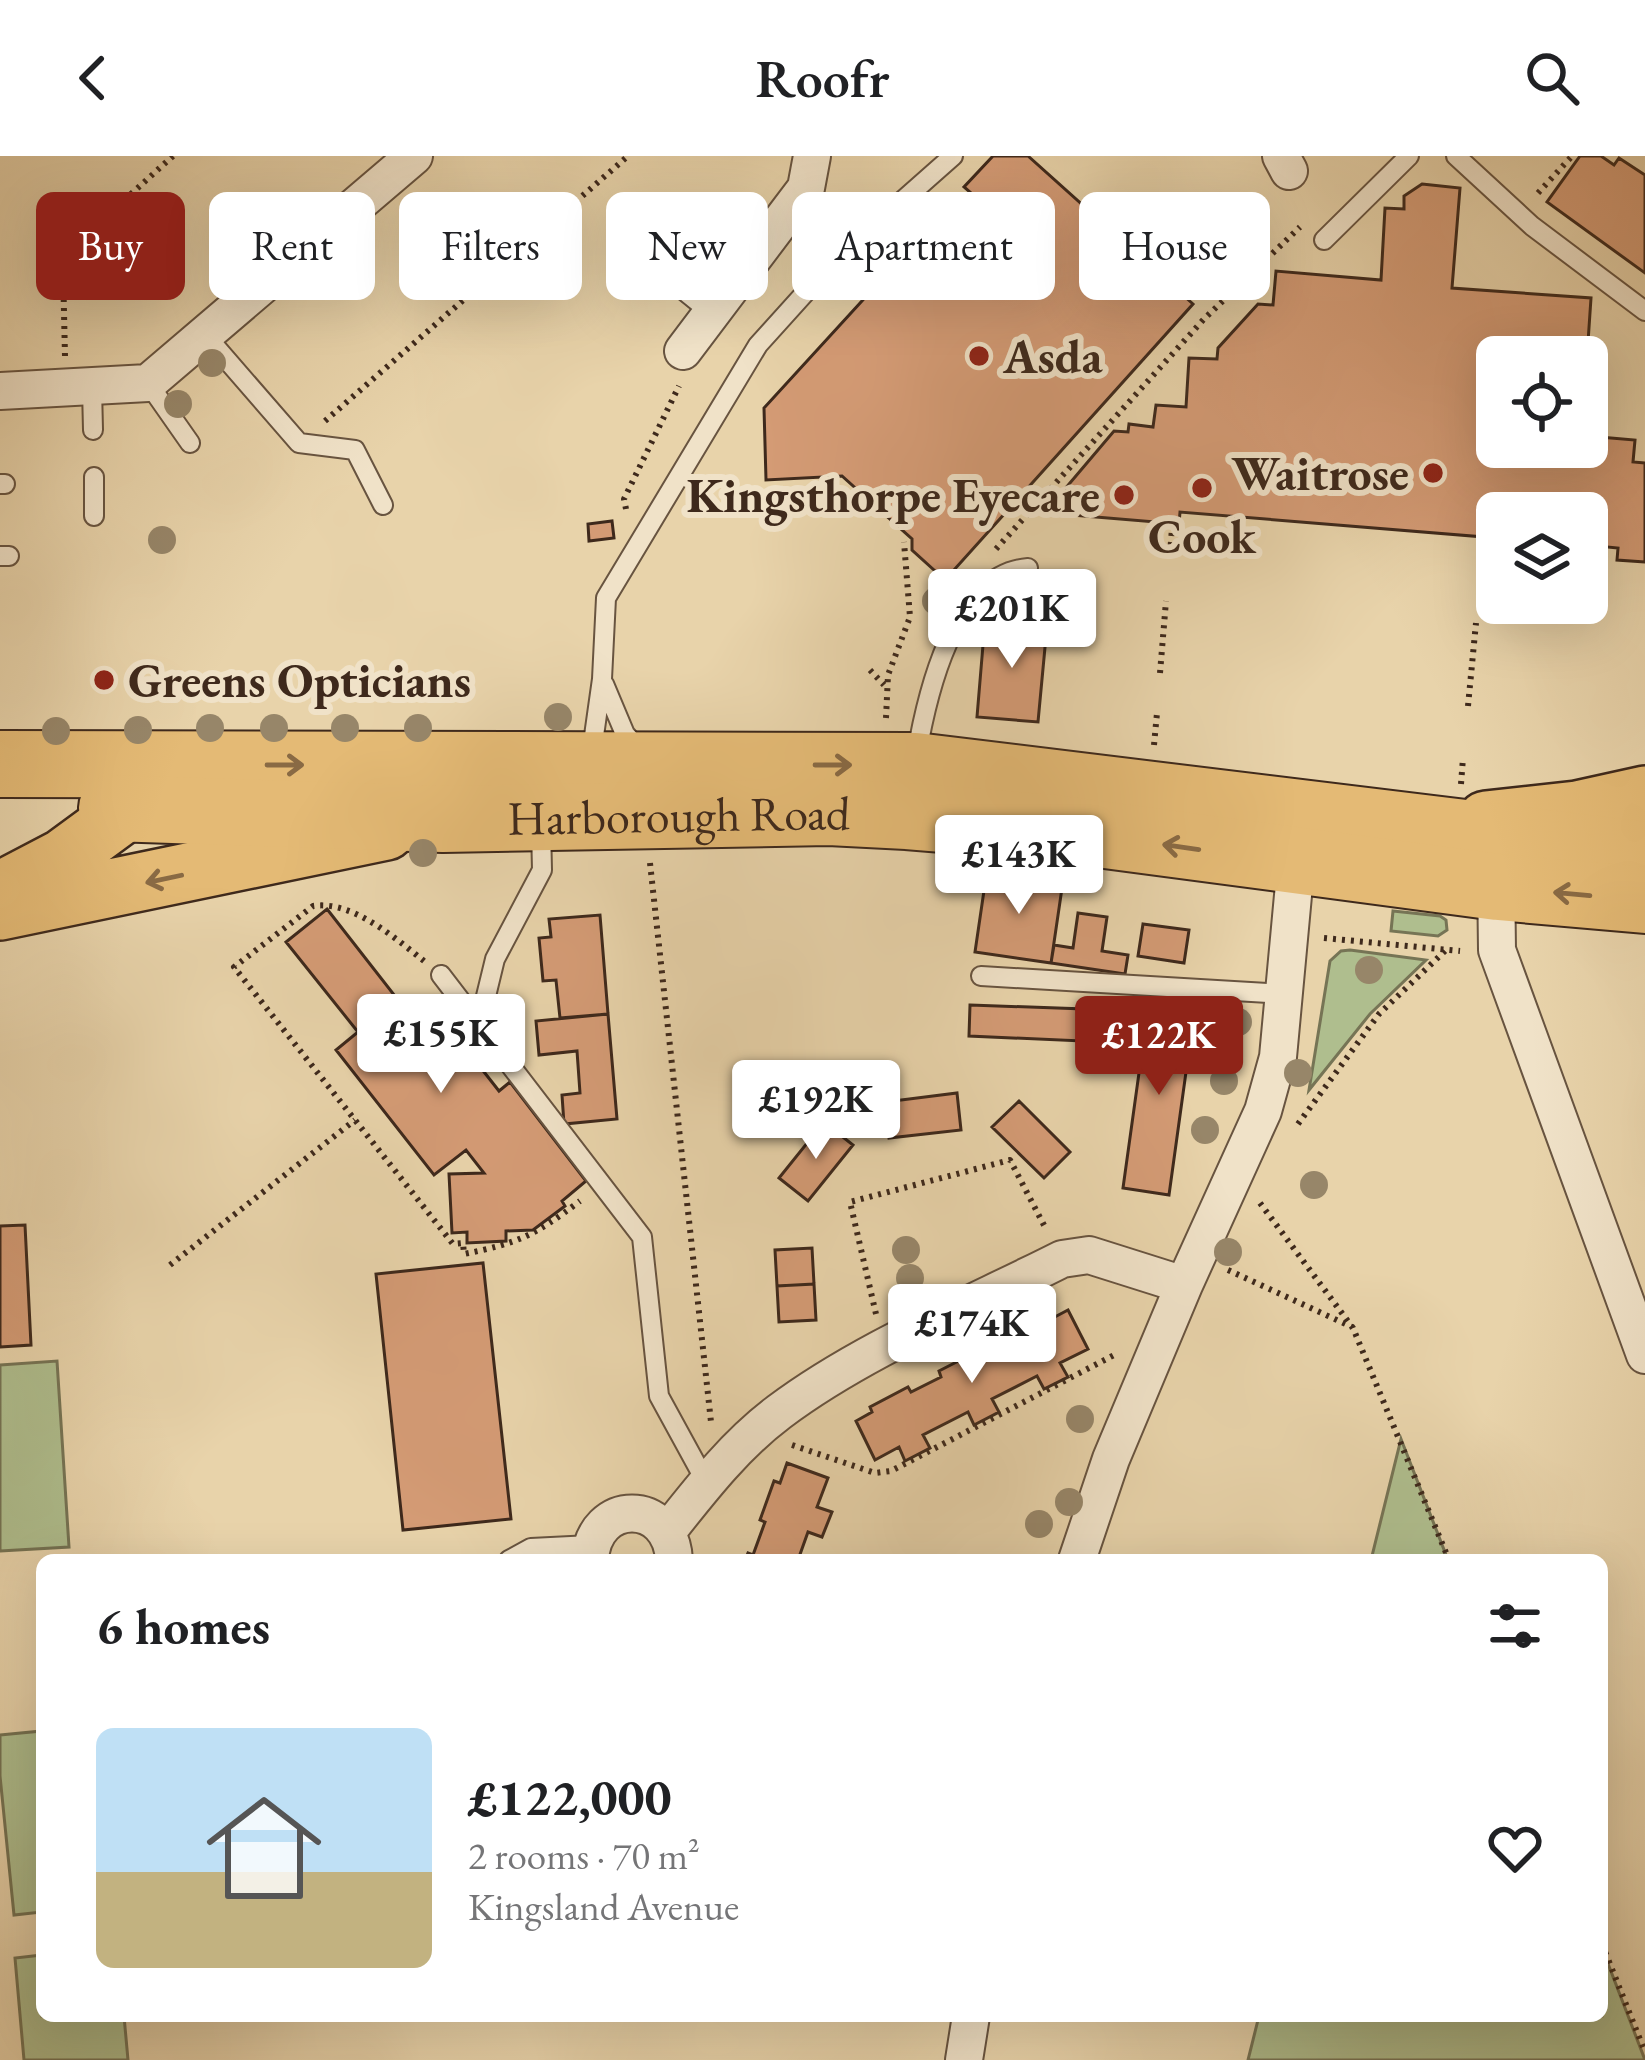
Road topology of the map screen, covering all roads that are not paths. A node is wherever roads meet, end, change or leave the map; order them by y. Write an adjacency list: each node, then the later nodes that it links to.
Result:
1 (414, 156): 10 (street)
2 (812, 156): 8 (street)
3 (953, 156): 21 (lane)
4 (1408, 156): 6 (lane)
5 (1456, 156): 9 (lane)
6 (1324, 240)
7 (710, 300): 8 (street)
8 (716, 305): 11 (street)
9 (1645, 311)
10 (207, 337): 12 (street); 18 (lane)
11 (683, 351)
12 (148, 383): 13 (street); 16 (lane)
13 (79, 389): 14 (street); 15 (lane)
14 (0, 391)
15 (93, 430)
16 (190, 443)
17 (94, 477): 19 (lane)
18 (383, 506)
19 (94, 516)
20 (1028, 568): 22 (lane)
21 (602, 679): 24 (lane); 26 (lane)
22 (908, 763): 24 (highway, Harborough Road, one-way to 22); 32 (highway, Harborough Road)
23 (0, 764): 25 (highway, Harborough Road)
24 (668, 764): 26 (highway, Harborough Road)
25 (214, 765): 26 (highway, Harborough Road, one-way to 26); 29 (main road)
26 (576, 789): 31 (highway, Harborough Road); 32 (highway, Harborough Road, one-way to 26); 41 (lane)
27 (1645, 795): 30 (main road)
28 (0, 806): 29 (highway, Harborough Road)
29 (128, 808): 31 (highway, Harborough Road); 35 (main road)
30 (1442, 808): 32 (highway, Harborough Road); 33 (highway, Harborough Road)
31 (442, 819): 37 (main road, one-way to 37)
32 (1301, 838): 34 (highway, Harborough Road); 40 (street)
33 (1645, 855)
34 (1498, 887): 36 (highway, Harborough Road, one-way to 34); 43 (street)
35 (0, 891)
36 (1645, 900)
37 (0, 911)
38 (441, 974): 41 (lane)
39 (981, 976): 40 (lane)
40 (1285, 994): 42 (street)
41 (479, 1025): 44 (lane)
42 (1191, 1270): 44 (street); 48 (street)
43 (1645, 1355)
44 (712, 1476): 45 (street)
45 (670, 1546): 46 (street)
46 (590, 1552): 47 (lane)
47 (520, 1554)
48 (1079, 1554)
49 (970, 2022): 50 (street)
50 (964, 2060)

